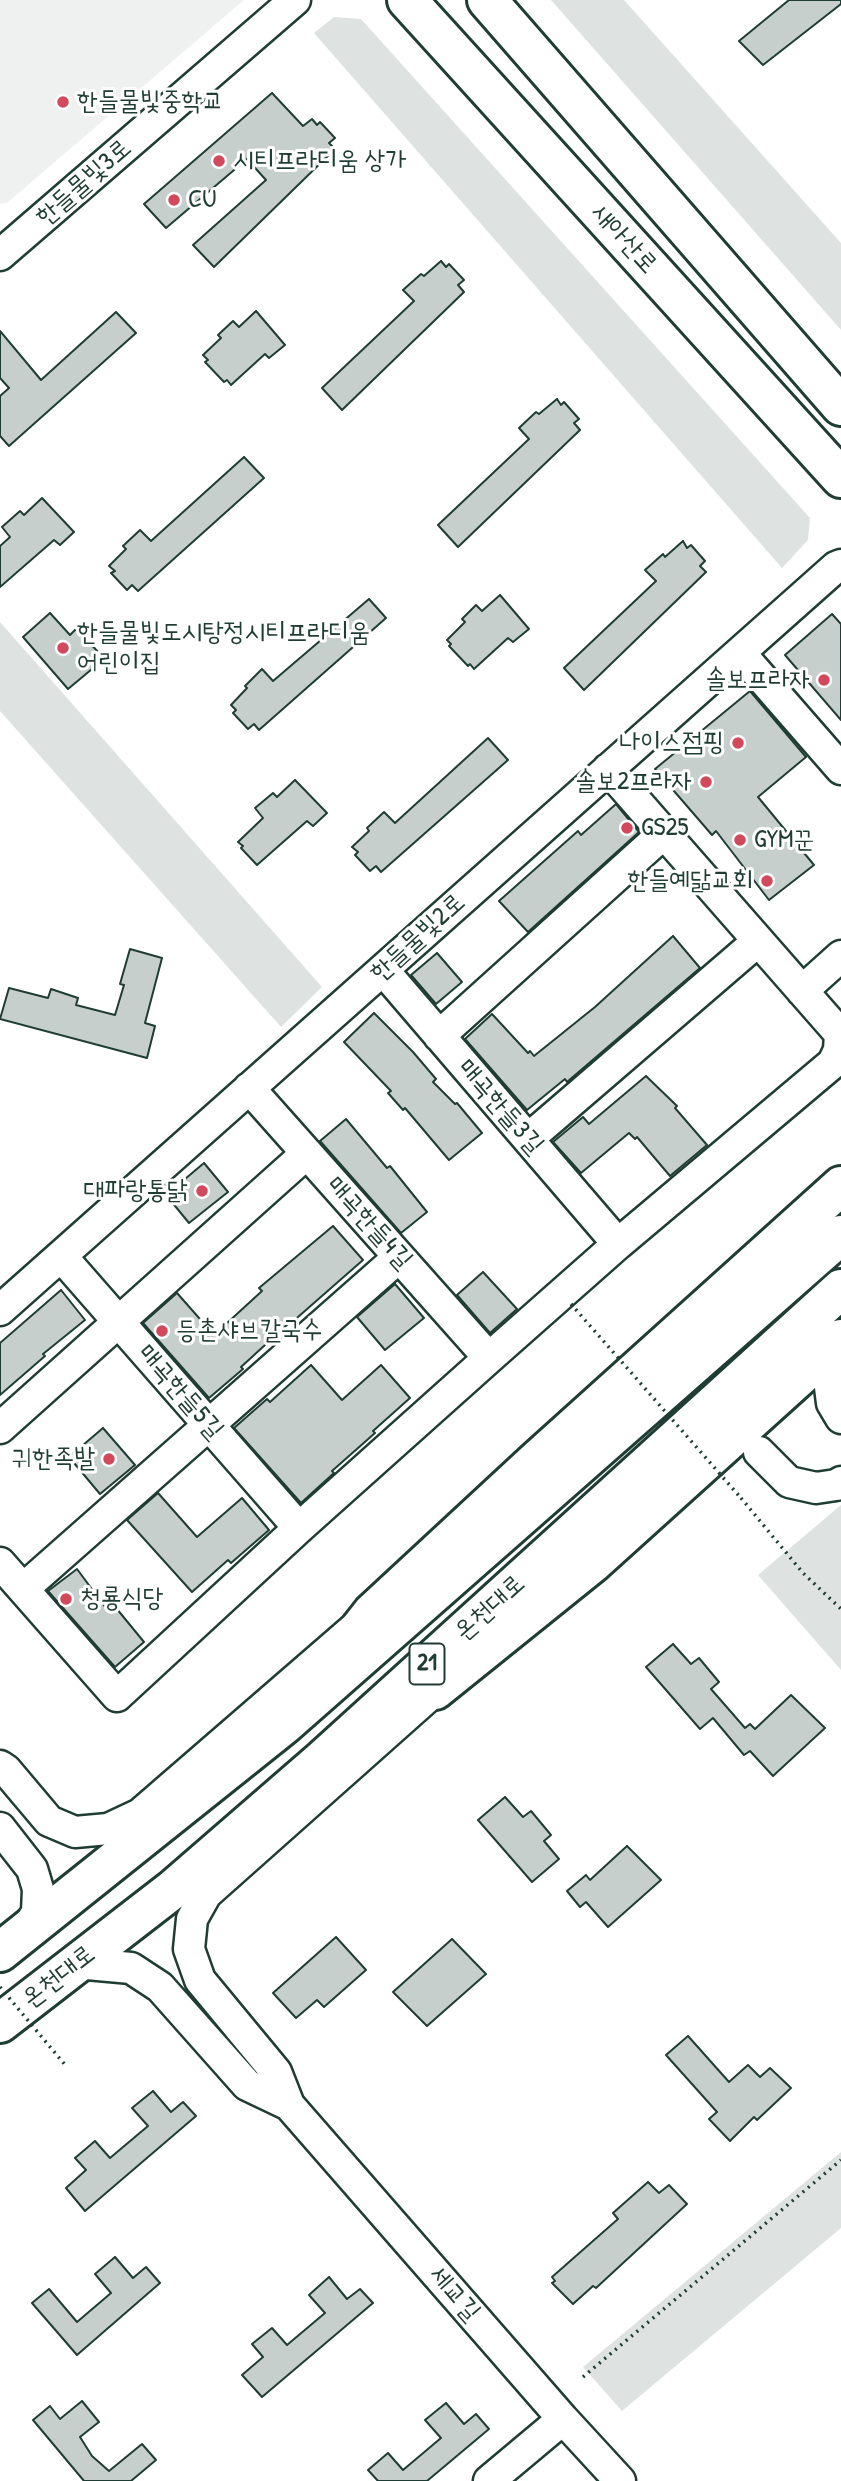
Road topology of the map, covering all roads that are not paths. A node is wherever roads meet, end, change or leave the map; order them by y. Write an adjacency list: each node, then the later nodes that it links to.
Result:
1 (295, 0): 4 (street, 한들물빛3로)
2 (407, 0): 6 (main road, 새아산로)
3 (487, 0): 5 (main road, 새아산로)
4 (0, 256)
5 (841, 406)
6 (841, 478)
7 (839, 562): 8 (street, 한들물빛2로)
8 (740, 653): 9 (street, 한들물빛2로); 10 (street)
9 (608, 769): 11 (street); 14 (street, 한들물빛2로)
10 (841, 769)
11 (664, 833): 12 (street); 17 (street)
12 (758, 941): 15 (street); 19 (street)
13 (841, 957): 15 (street)
14 (383, 970): 17 (street, 매곡한들3길); 18 (street, 한들물빛2로)
15 (802, 991): 16 (street)
16 (840, 1034): 23 (street)
17 (439, 1036): 19 (street, 매곡한들3길)
18 (249, 1088): 20 (street, 매곡한들4길); 24 (street, 한들물빛2로)
19 (528, 1139): 23 (street, 매곡한들3길)
20 (307, 1153): 25 (street, 매곡한들4길); 28 (street)
21 (841, 1186): 40 (main road)
22 (841, 1235): 42 (main road, 온천대로 / 21)
23 (618, 1244): 31 (street)
24 (61, 1256): 27 (street, 한들물빛2로); 28 (street, 매곡한들5길)
25 (399, 1256): 31 (street, 매곡한들4길); 33 (street)
26 (841, 1289): 43 (main road, 온천대로 / 21)
27 (0, 1310)
28 (118, 1321): 33 (street, 매곡한들5길); 34 (street)
29 (841, 1339): 35 (main road)
30 (841, 1356): 32 (street)
31 (489, 1358): 37 (street)
32 (841, 1418)
33 (209, 1425): 37 (street, 매곡한들5길); 39 (street)
34 (0, 1427)
35 (758, 1434): 36 (street); 41 (main road)
36 (841, 1482)
37 (299, 1528): 39 (street)
38 (0, 1563): 39 (street)
39 (23, 1589)
40 (372, 1613): 42 (main road); 44 (street)
41 (432, 1693): 43 (main road); 49 (street)
42 (284, 1725): 46 (main road, 온천대로 / 21)
43 (323, 1759): 47 (main road, 온천대로 / 21)
44 (0, 1766)
45 (0, 1828): 46 (street)
46 (13, 1941)
47 (76, 1963): 48 (main road, 온천대로 / 21); 49 (street)
48 (0, 2023)
49 (289, 2105): 50 (street, 세교길)
50 (563, 2418): 51 (street); 52 (street, 세교길)
51 (489, 2481)
52 (620, 2481)

